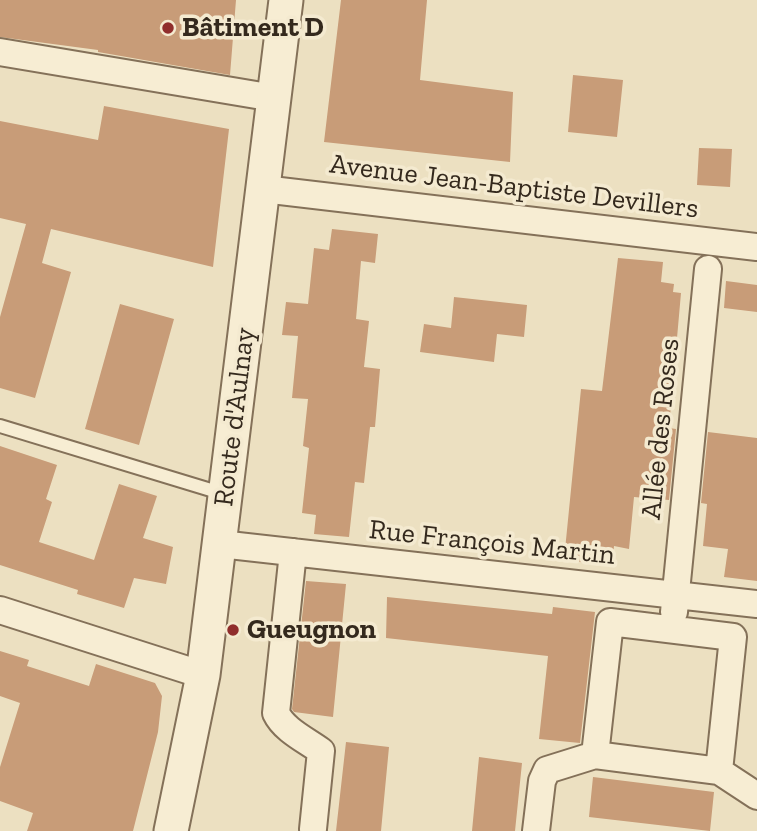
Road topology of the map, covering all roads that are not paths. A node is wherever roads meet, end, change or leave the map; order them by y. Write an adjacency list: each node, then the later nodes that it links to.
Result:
1 (286, 0): 3 (street, Route d'Aulnay)
2 (0, 52): 3 (street)
3 (274, 98): 4 (street, Route d'Aulnay)
4 (263, 189): 5 (street, Avenue Jean-Baptiste Devillers); 8 (street, Route d'Aulnay)
5 (757, 247)
6 (709, 269): 11 (street, Allée des Roses)
7 (0, 426): 8 (lane)
8 (225, 495): 9 (street, Route d'Aulnay)
9 (220, 544): 10 (street, Rue François Martin); 15 (street, Route d'Aulnay)
10 (293, 552): 11 (street, Rue François Martin); 19 (street)
11 (675, 595): 12 (street, Rue François Martin); 14 (street, Allée des Roses)
12 (757, 604)
13 (0, 610): 15 (street)
14 (672, 629): 16 (street); 17 (street)
15 (203, 675): 20 (street, Route d'Aulnay)
16 (595, 755): 17 (street); 21 (street)
17 (719, 771): 18 (street)
18 (757, 796)
19 (313, 829)
20 (171, 831)
21 (536, 831)

